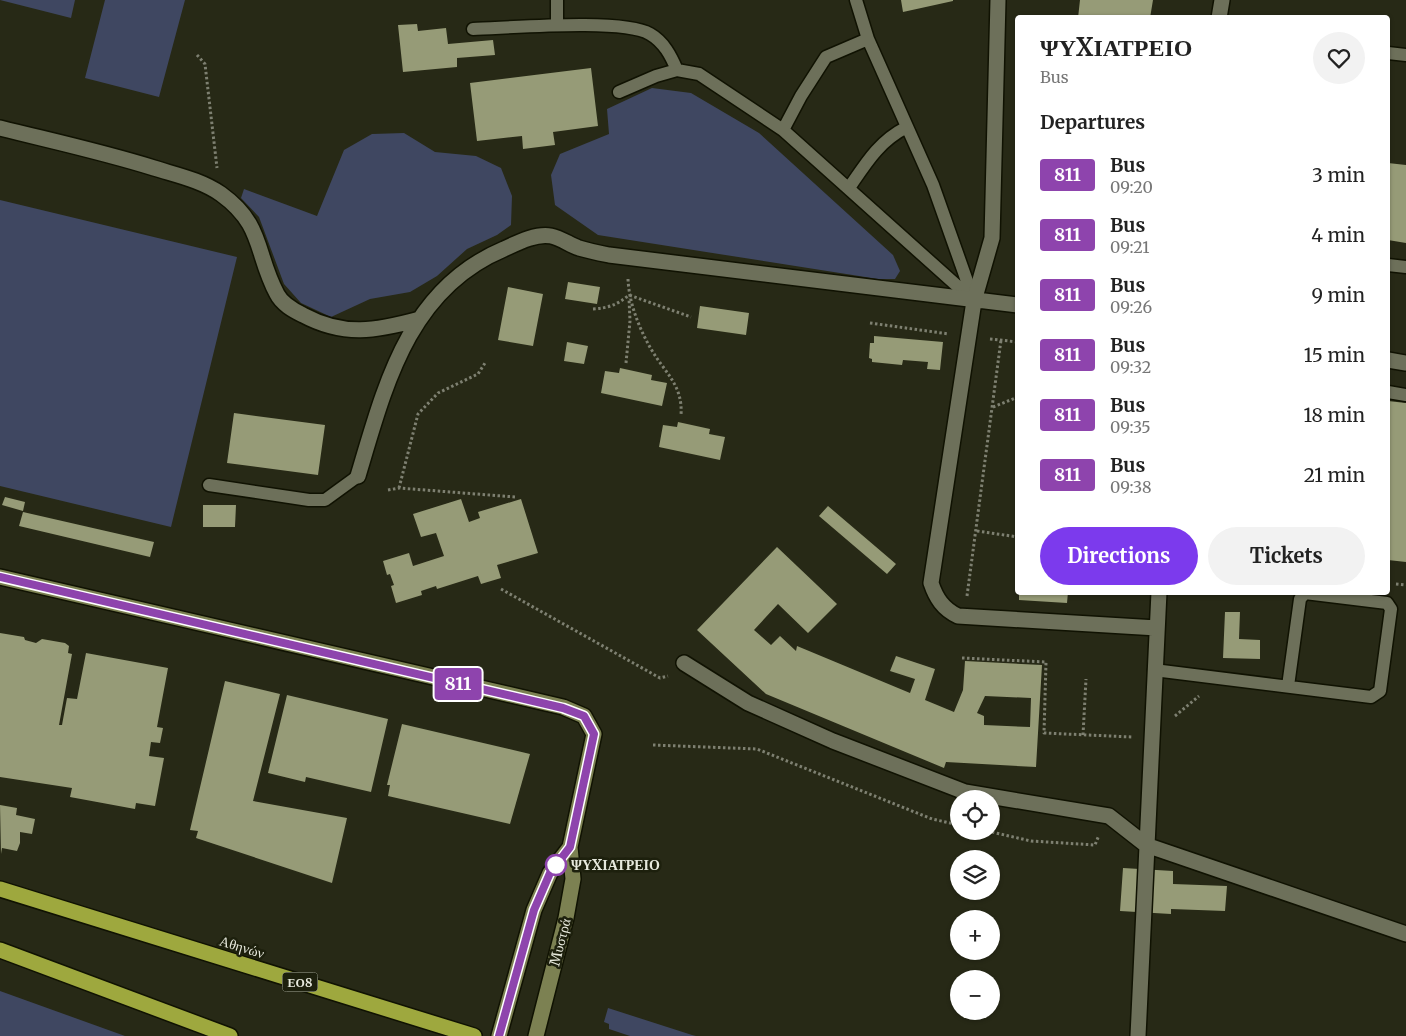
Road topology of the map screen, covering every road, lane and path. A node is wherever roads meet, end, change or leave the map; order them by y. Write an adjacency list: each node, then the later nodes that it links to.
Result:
1 (556, 0): 6 (lane)
2 (856, 0): 8 (lane)
3 (998, 0): 23 (street)
4 (1222, 0): 5 (street)
5 (1220, 15)
6 (557, 25): 7 (lane); 12 (lane)
7 (473, 29)
8 (868, 39): 14 (lane); 16 (lane)
9 (1390, 53): 11 (lane)
10 (197, 55): 18 (path)
11 (1406, 55)
12 (678, 70): 13 (lane); 16 (lane)
13 (619, 92)
14 (907, 127): 17 (lane); 23 (lane)
15 (0, 128): 18 (street)
16 (783, 130): 17 (lane)
17 (849, 188): 23 (lane)
18 (220, 194): 27 (street)
19 (629, 258): 22 (path); 23 (street); 27 (street)
20 (1390, 265): 21 (lane)
21 (1406, 267)
22 (629, 295): 25 (path); 26 (path); 35 (path); 40 (path)
23 (974, 301): 24 (street); 29 (street)
24 (1015, 306)
25 (593, 309)
26 (692, 316)
27 (420, 319): 41 (street)
28 (870, 323): 29 (path)
29 (968, 336): 30 (path); 53 (street)
30 (1001, 340): 31 (path); 39 (path)
31 (1015, 342)
32 (1390, 360): 33 (street)
33 (1406, 362)
34 (484, 363): 43 (path)
35 (626, 363)
36 (1390, 392): 37 (lane)
37 (1406, 395)
38 (1015, 398): 39 (path)
39 (993, 407): 46 (path)
40 (681, 415)
41 (358, 476): 42 (lane)
42 (209, 485)
43 (399, 488): 44 (path); 45 (path)
44 (388, 490)
45 (515, 497)
46 (977, 531): 47 (path); 53 (path)
47 (1015, 537)
48 (0, 577): 67 (street, Μυστρά)
49 (501, 588): 56 (path)
50 (1159, 595): 54 (street)
51 (1303, 595): 59 (lane)
52 (1321, 595): 59 (lane)
53 (953, 614): 54 (street)
54 (1157, 628): 57 (street)
55 (962, 658): 62 (path)
56 (684, 664): 66 (street)
57 (1154, 670): 59 (lane); 63 (street)
58 (1086, 679): 62 (path)
59 (1288, 686)
60 (1205, 694): 61 (path)
61 (1173, 719)
62 (1083, 735): 63 (path)
63 (1151, 738): 66 (street)
64 (653, 745): 65 (path)
65 (950, 823)
66 (1146, 845): 69 (street); 75 (street)
67 (570, 847): 73 (street, Μυστρά); 74 (street, Μυστρά)
68 (0, 889): 72 (highway, Αθηνών / ΕΟ8)
69 (1406, 934)
70 (0, 950): 71 (highway)
71 (230, 1036)
72 (474, 1036)
73 (499, 1036)
74 (536, 1036)
75 (1138, 1036)

